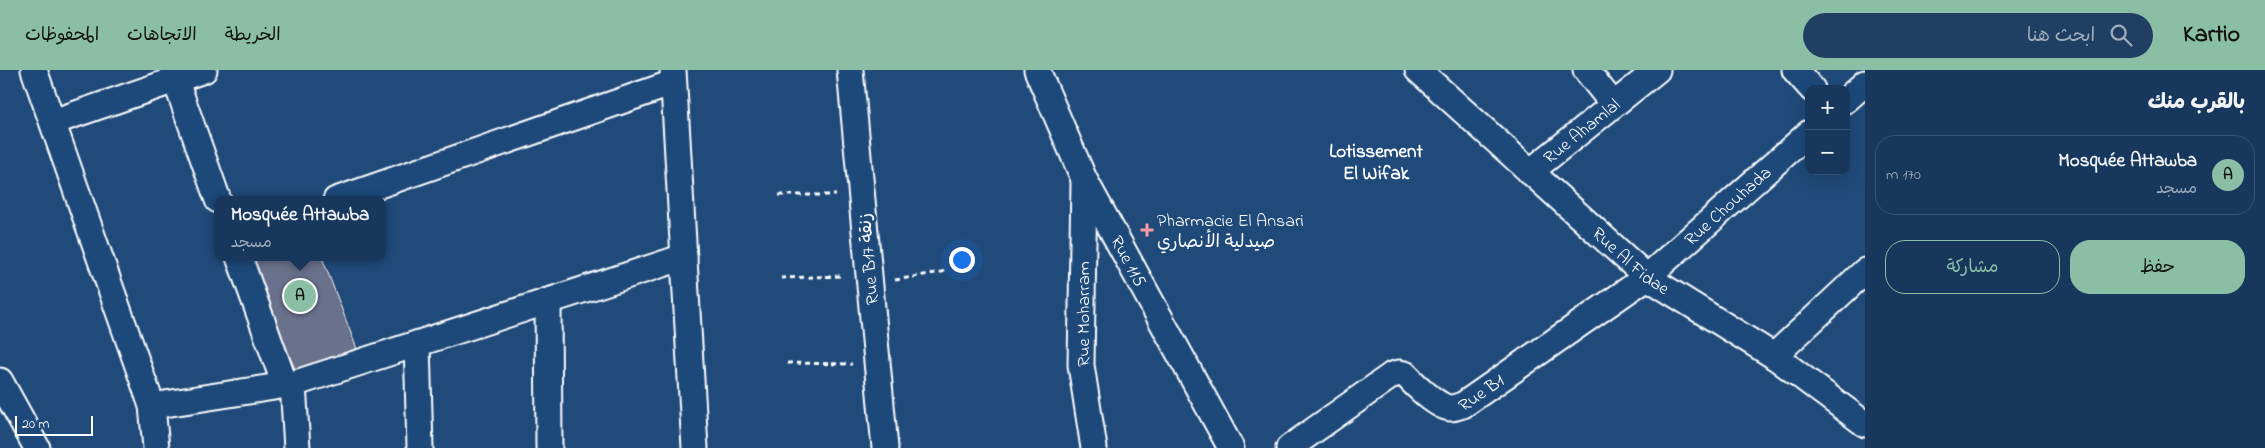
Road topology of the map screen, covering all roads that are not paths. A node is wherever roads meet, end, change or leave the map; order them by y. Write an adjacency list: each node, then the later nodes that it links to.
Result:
1 (34, 70): 15 (street)
2 (204, 70): 9 (street)
3 (850, 70): 38 (street, Rue B17 زنقة)
4 (1038, 70): 18 (street, Rue 115)
5 (1418, 70): 17 (street, Rue Al Fidae)
6 (1586, 70): 14 (street)
7 (1656, 70): 14 (street, Rue Ahamlal)
8 (1795, 70): 12 (street)
9 (174, 75): 15 (street); 19 (street)
10 (673, 76): 20 (street); 21 (street)
11 (1865, 83): 13 (street)
12 (1808, 85)
13 (1850, 96)
14 (1613, 104): 17 (street, Rue Ahamlal)
15 (53, 122): 30 (street)
16 (1805, 137): 24 (street, Rue Chouhada)
17 (1530, 172): 24 (street, Rue Al Fidae)
18 (1084, 179): 39 (street, Rue Moharram); 40 (street, Rue 115)
19 (217, 196)
20 (347, 196)
21 (684, 257): 25 (street); 37 (street)
22 (241, 261): 29 (street)
23 (1865, 271): 27 (street)
24 (1647, 277): 27 (street, Rue Al Fidae); 41 (street, Rue B1)
25 (548, 301): 26 (street); 36 (street)
26 (417, 344): 29 (street); 35 (street)
27 (1774, 356): 31 (street, Rue Al Fidae)
28 (0, 381): 32 (street)
29 (289, 384): 30 (street); 34 (street)
30 (152, 406): 33 (street)
31 (1865, 424)
32 (37, 448)
33 (156, 448)
34 (297, 448)
35 (420, 448)
36 (549, 448)
37 (696, 448)
38 (885, 448)
39 (1094, 448)
40 (1231, 448)
41 (1289, 448)

